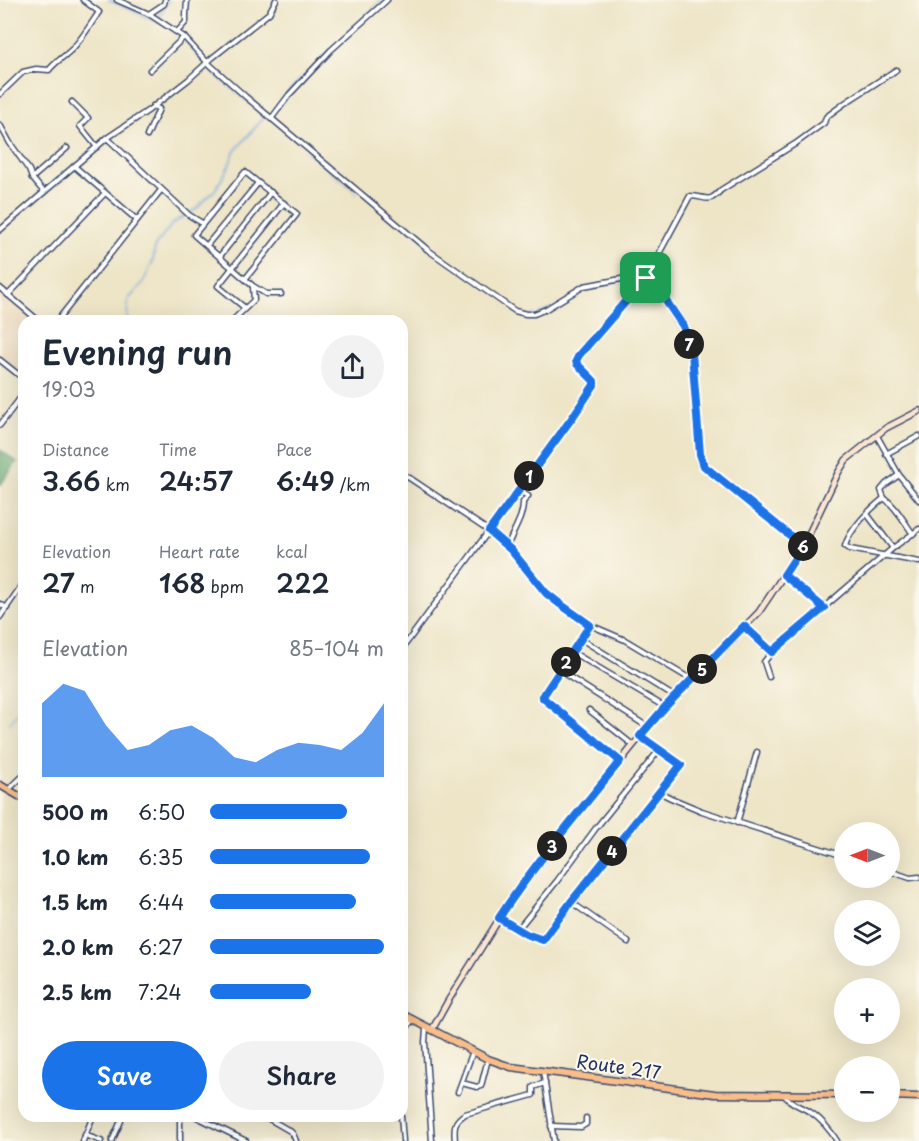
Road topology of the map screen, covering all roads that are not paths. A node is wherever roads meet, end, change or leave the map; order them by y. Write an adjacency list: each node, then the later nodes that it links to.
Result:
1 (83, 0): 13 (street)
2 (117, 0): 7 (street)
3 (165, 0): 7 (street)
4 (187, 0): 8 (street)
5 (276, 0): 10 (street)
6 (387, 0): 16 (street)
7 (149, 14): 8 (street)
8 (177, 32): 9 (street)
9 (184, 37): 10 (street); 11 (street)
10 (207, 62): 15 (street); 16 (street)
11 (150, 70)
12 (896, 70): 37 (street)
13 (0, 94)
14 (72, 102): 20 (street)
15 (153, 106): 18 (street); 19 (street)
16 (271, 119): 37 (street)
17 (0, 125): 23 (street)
18 (147, 136)
19 (107, 138): 20 (street); 25 (street)
20 (97, 147): 22 (street)
21 (67, 148): 23 (street)
22 (74, 166): 26 (street); 28 (street)
23 (32, 178): 26 (street)
24 (258, 183): 27 (street); 31 (street); 33 (street)
25 (161, 190): 30 (street); 31 (street)
26 (44, 192): 32 (street)
27 (271, 192): 29 (street); 34 (street)
28 (105, 193): 30 (street); 41 (street)
29 (284, 203): 35 (street); 36 (street)
30 (137, 220): 44 (street)
31 (200, 225): 33 (street)
32 (0, 230)
33 (207, 245): 34 (street)
34 (220, 256): 35 (street)
35 (233, 267): 36 (street); 42 (street)
36 (246, 278): 38 (street)
37 (646, 278): 56 (street); 64 (street)
38 (253, 286): 40 (street); 42 (street)
39 (0, 288): 41 (street)
40 (281, 294)
41 (8, 295): 43 (street)
42 (245, 308): 45 (street)
43 (32, 315)
44 (62, 315)
45 (238, 315)
46 (0, 360): 47 (street)
47 (18, 374)
48 (18, 401): 50 (street)
49 (919, 411): 51 (street)
50 (0, 425)
51 (877, 436): 53 (street); 64 (street)
52 (919, 436): 53 (street)
53 (886, 454): 54 (street)
54 (899, 475): 57 (street); 58 (street)
55 (408, 477): 61 (street)
56 (519, 491): 61 (street); 63 (street)
57 (884, 498): 59 (street); 62 (street)
58 (919, 500)
59 (867, 514): 65 (street); 66 (street)
60 (919, 529): 62 (street)
61 (489, 531): 63 (street); 77 (street)
62 (913, 534): 65 (street)
63 (507, 546): 74 (street)
64 (803, 546): 68 (street)
65 (893, 548): 66 (street)
66 (885, 555): 67 (street); 72 (street)
67 (919, 562)
68 (784, 575): 72 (street); 75 (street)
69 (18, 591): 71 (street)
70 (0, 604): 71 (street)
71 (7, 608): 73 (street)
72 (824, 608): 79 (street)
73 (0, 617)
74 (590, 625): 76 (street); 82 (street)
75 (744, 626): 79 (street); 82 (street)
76 (581, 639): 78 (street); 83 (street)
77 (408, 641)
78 (572, 652): 80 (street); 84 (street)
79 (772, 652): 81 (street)
80 (560, 671): 86 (street); 91 (street)
81 (769, 676)
82 (692, 680): 83 (street)
83 (675, 697): 84 (street)
84 (665, 707): 86 (street)
85 (589, 710): 88 (street)
86 (648, 727): 87 (street)
87 (640, 736): 88 (street); 89 (street)
88 (633, 745): 91 (street)
89 (660, 749): 95 (street); 103 (street)
90 (757, 752): 97 (street)
91 (620, 761): 102 (street)
92 (18, 781): 94 (street)
93 (0, 785): 94 (main road)
94 (8, 790): 96 (main road)
95 (659, 792): 97 (street); 101 (street)
96 (18, 796)
97 (737, 823): 98 (street)
98 (834, 853)
99 (900, 874): 100 (street)
100 (919, 878)
101 (571, 902): 103 (street); 104 (street)
102 (499, 918): 103 (street); 108 (street)
103 (518, 929)
104 (628, 942)
105 (408, 1018): 106 (main road, Route 217)
106 (412, 1020): 107 (street); 108 (main road, Route 217)
107 (408, 1026)
108 (429, 1029): 109 (main road, Route 217); 135 (street)
109 (473, 1051): 110 (main road, Route 217); 112 (street)
110 (488, 1059): 111 (main road, Route 217); 112 (street)
111 (543, 1071): 113 (street); 115 (main road, Route 217)
112 (462, 1083): 114 (street)
113 (545, 1083): 126 (street); 136 (street)
114 (458, 1092)
115 (783, 1094): 116 (main road, Route 217); 138 (street)
116 (834, 1095)
117 (900, 1096): 118 (main road)
118 (919, 1097)
119 (586, 1118): 126 (street)
120 (90, 1122): 127 (street)
121 (121, 1122): 130 (street)
122 (180, 1122): 131 (street)
123 (207, 1122): 132 (street)
124 (274, 1122): 133 (street)
125 (401, 1122): 134 (street)
126 (551, 1126): 137 (street)
127 (85, 1135): 128 (street); 129 (street)
128 (83, 1141)
129 (102, 1141)
130 (112, 1141)
131 (180, 1141)
132 (246, 1141)
133 (296, 1141)
134 (403, 1141)
135 (432, 1141)
136 (455, 1141)
137 (554, 1141)
138 (837, 1141)

